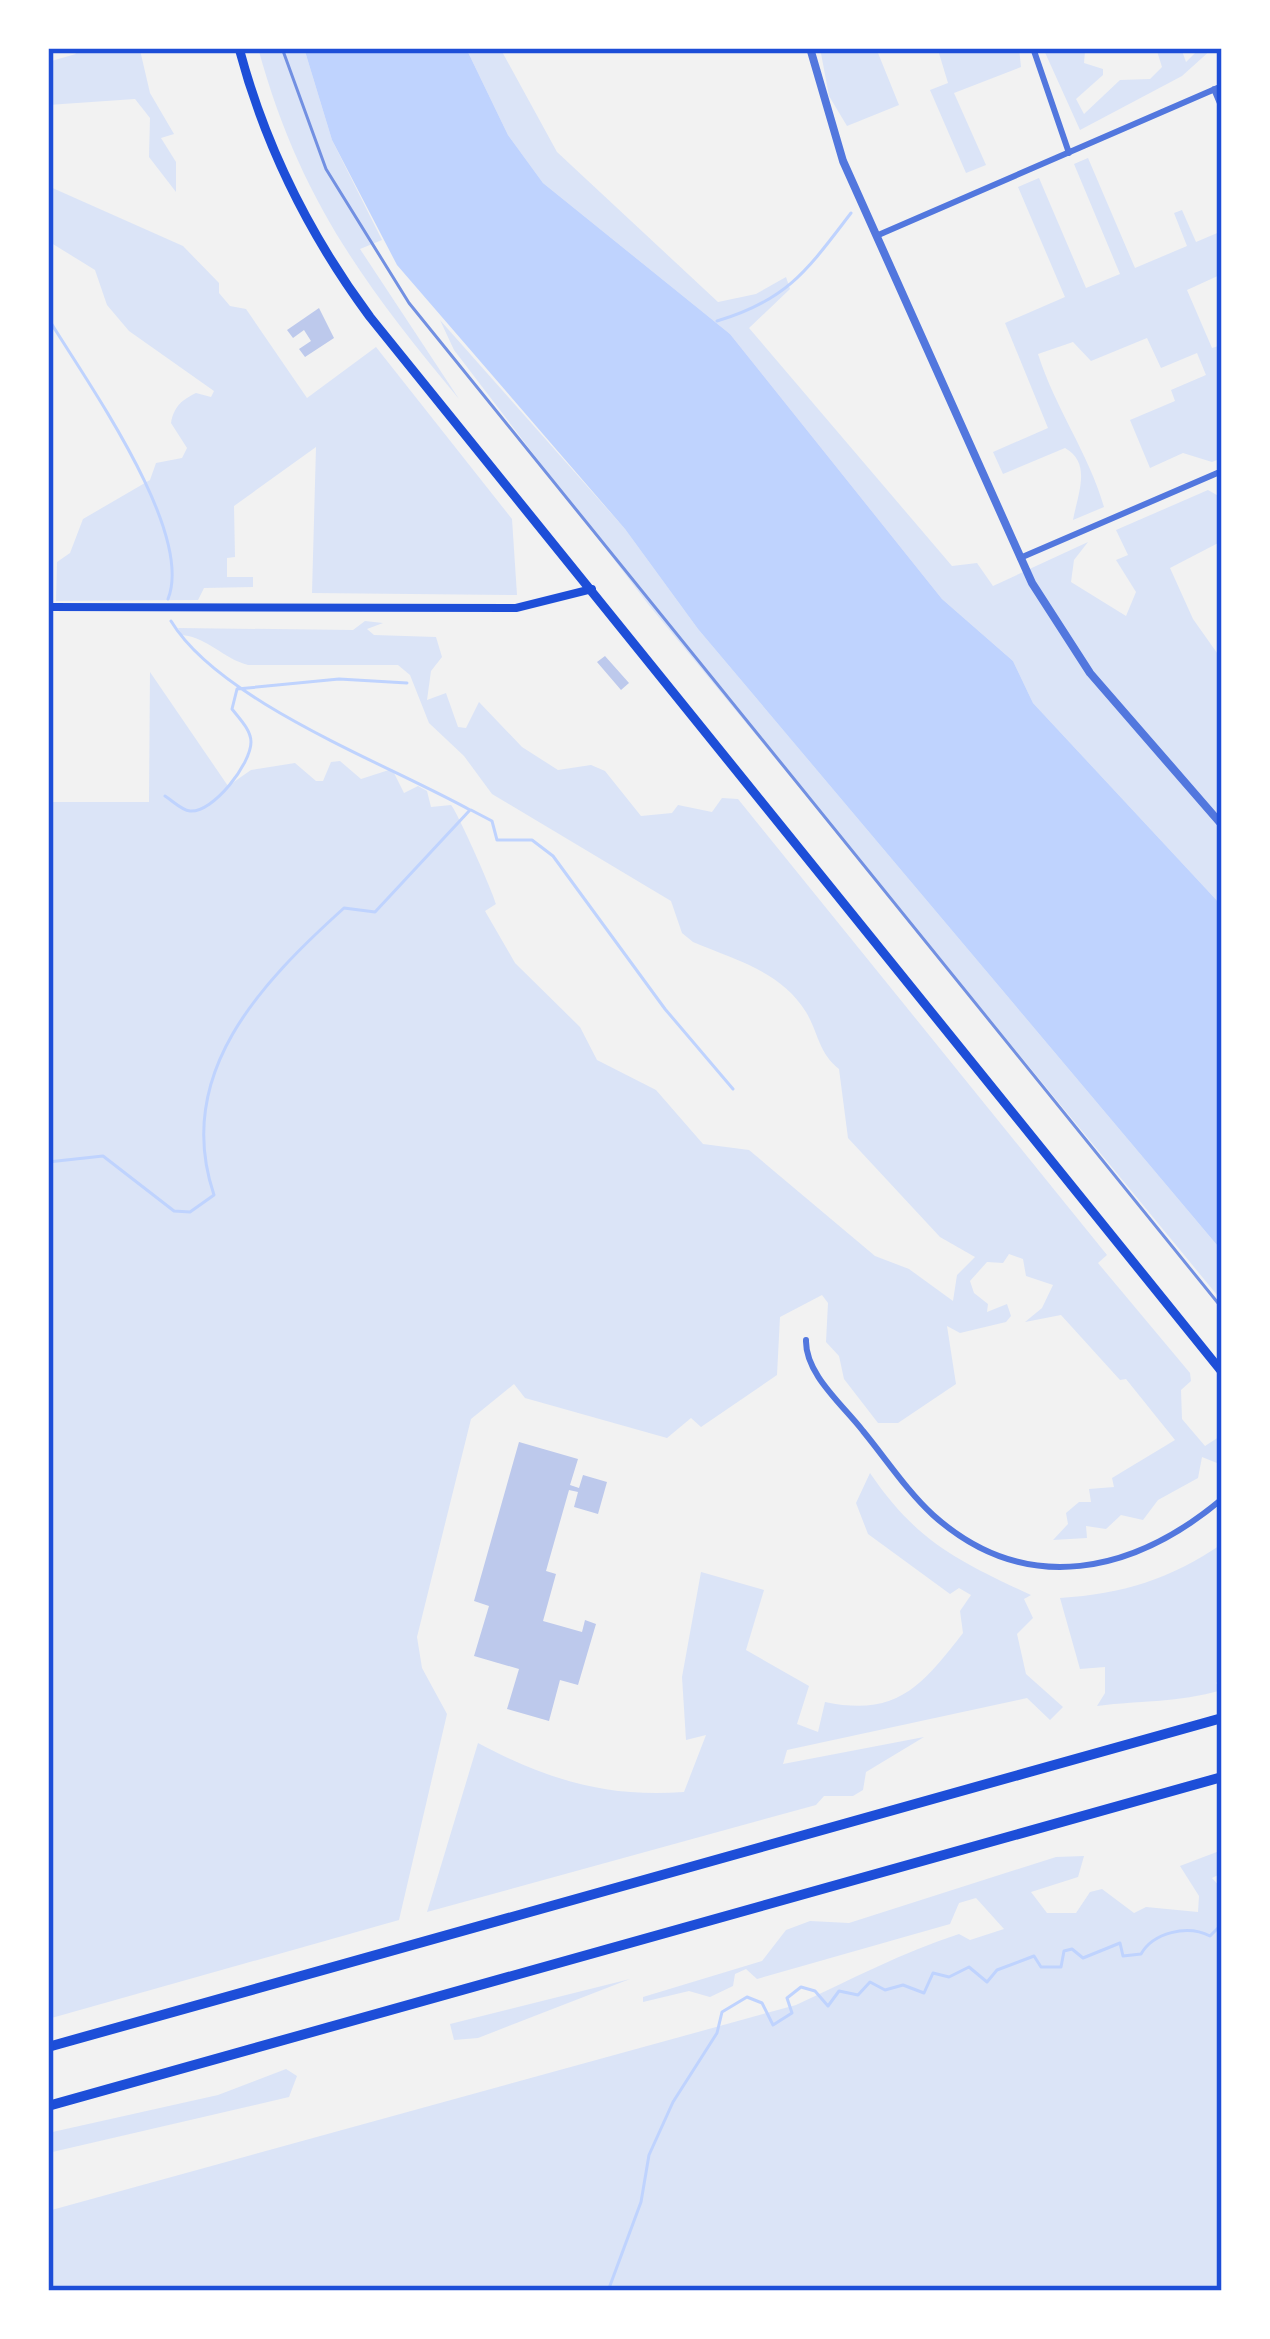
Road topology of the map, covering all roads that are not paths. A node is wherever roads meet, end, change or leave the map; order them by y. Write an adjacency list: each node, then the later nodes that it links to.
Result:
1 (239, 48): 10 (main road)
2 (810, 48): 7 (street)
3 (1033, 48): 6 (street)
4 (1218, 87): 5 (street); 6 (street)
5 (1222, 109)
6 (1069, 153): 7 (street)
7 (876, 236): 9 (street)
8 (1222, 471): 9 (street)
9 (1020, 558): 12 (street)
10 (594, 589): 11 (main road); 14 (main road)
11 (48, 607)
12 (1222, 825)
13 (806, 1340): 15 (street)
14 (1222, 1372)
15 (1222, 1499)
16 (1222, 1718): 18 (highway)
17 (1222, 1777): 19 (highway)
18 (48, 2047)
19 (48, 2106)

